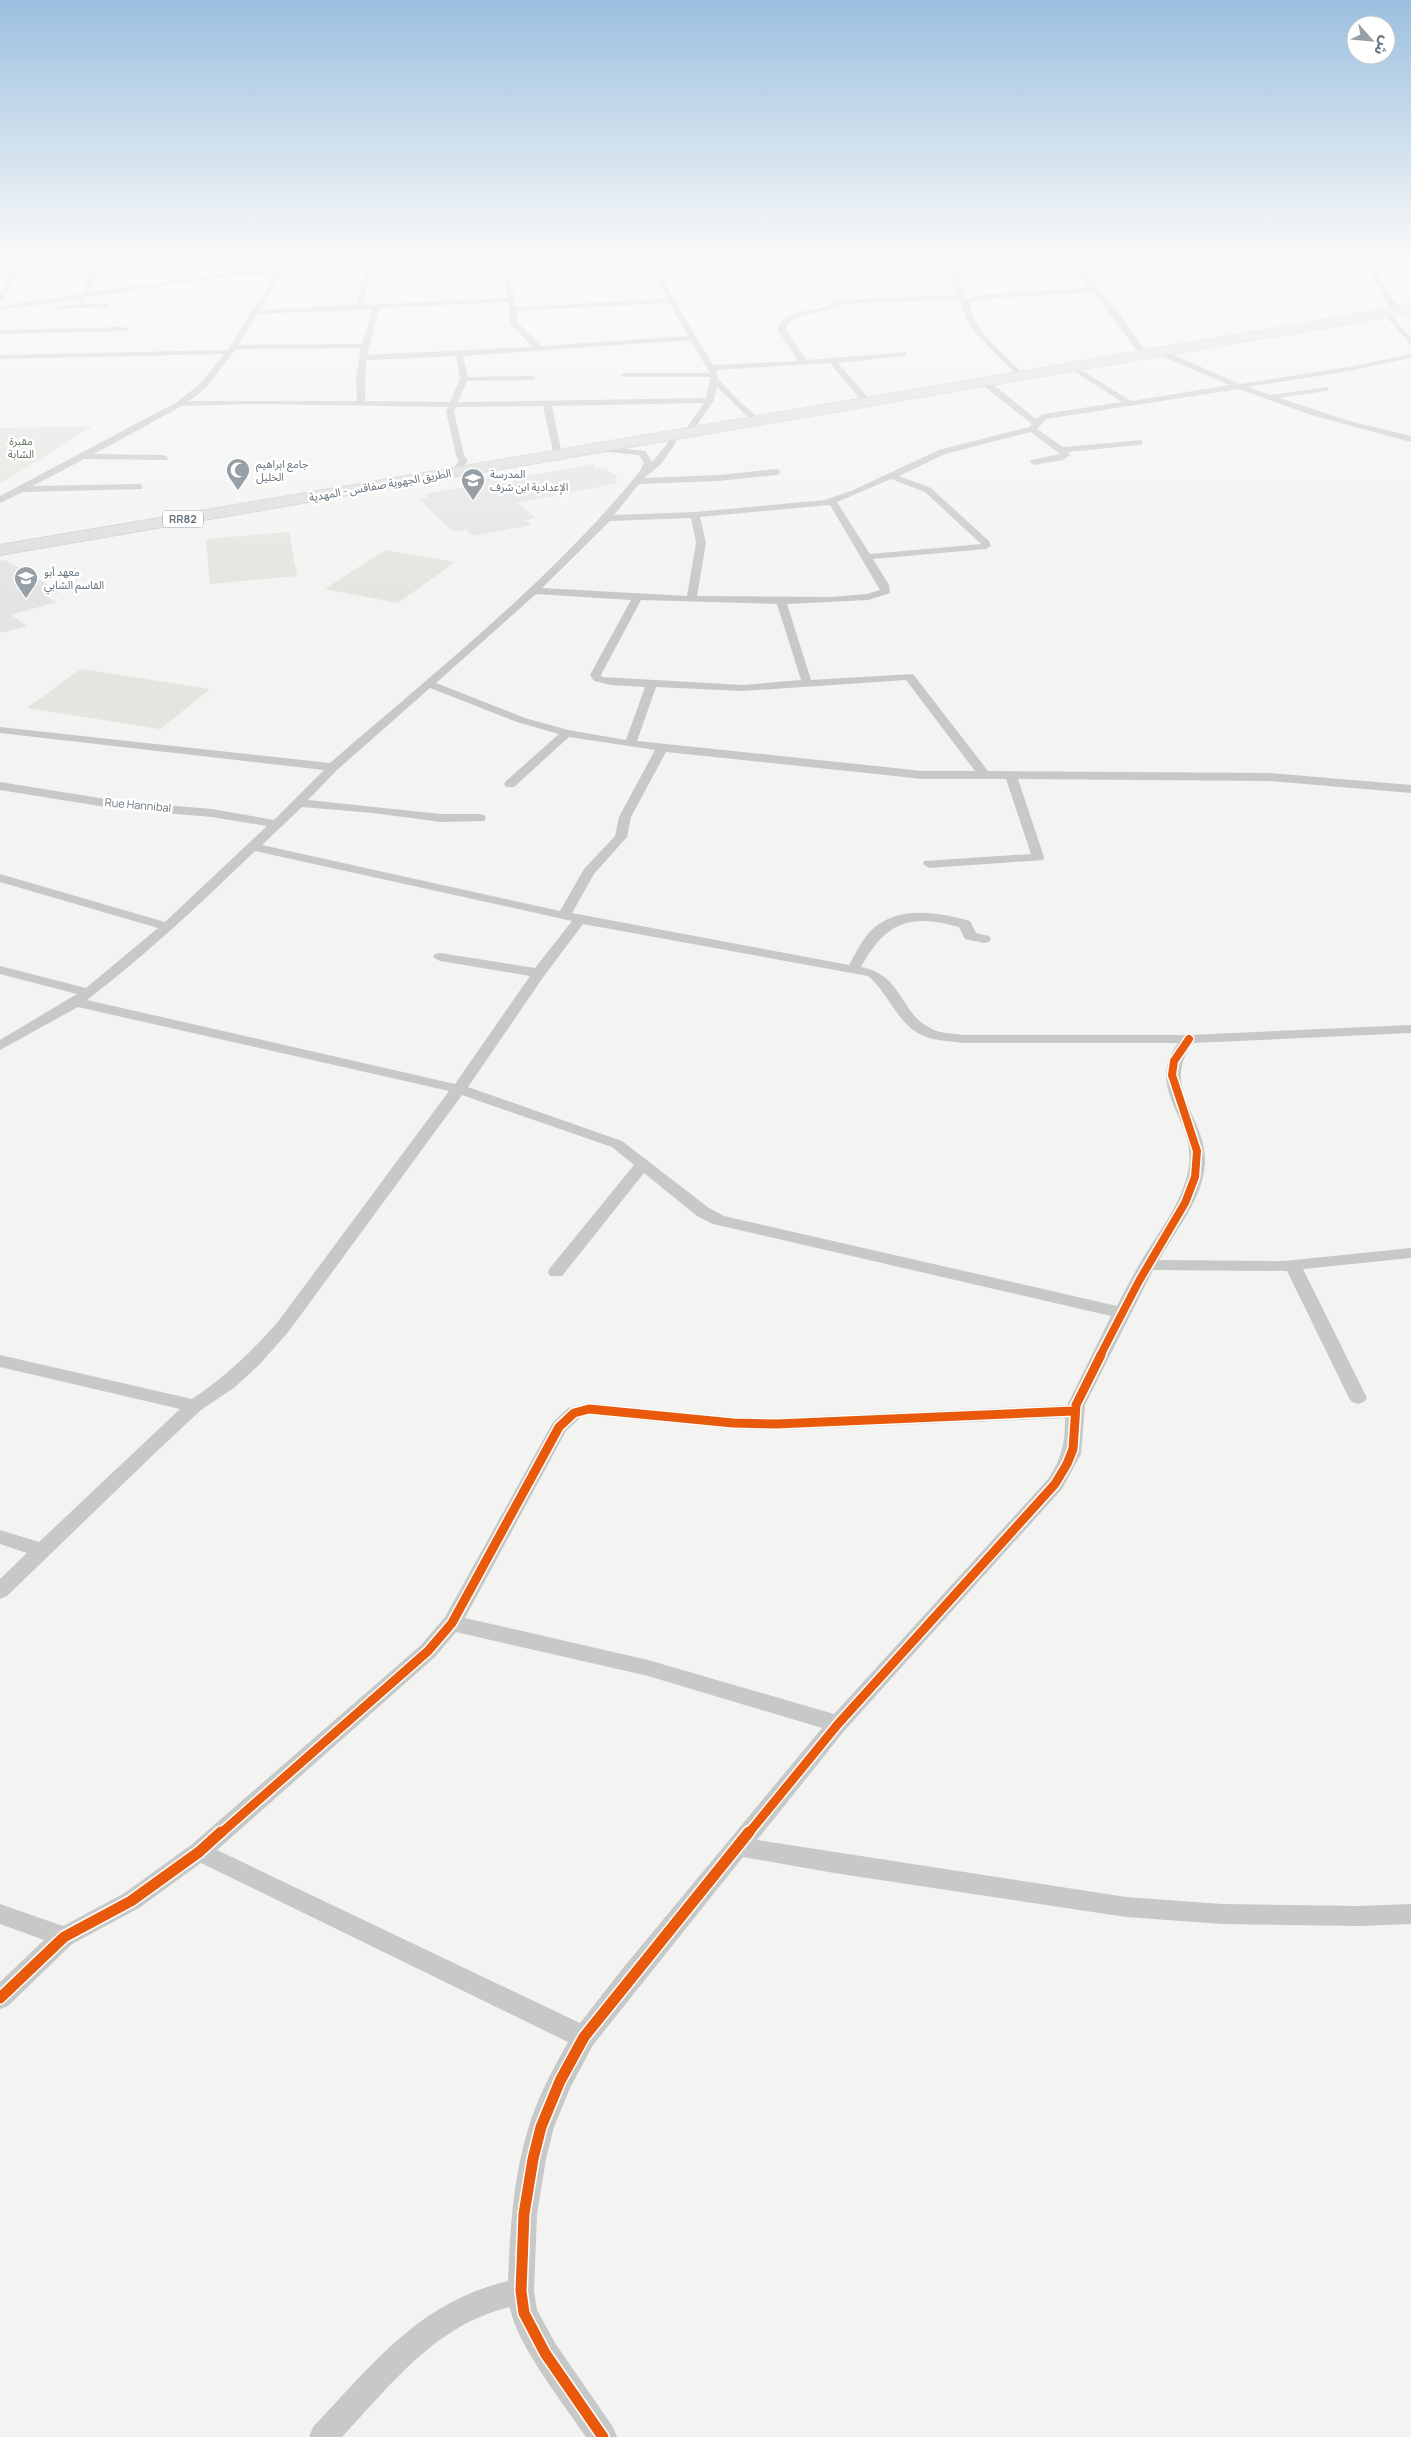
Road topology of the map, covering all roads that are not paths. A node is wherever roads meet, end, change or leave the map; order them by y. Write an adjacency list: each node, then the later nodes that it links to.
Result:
1 (216, 370): 25 (street)
2 (361, 370): 23 (street)
3 (462, 370): 16 (street)
4 (712, 370): 12 (street)
5 (749, 370): 12 (street)
6 (839, 370): 22 (street)
7 (1015, 370): 14 (street)
8 (1050, 370): 14 (main road, الطريق الجهوية صفاقس - المهدية / RR82)
9 (1078, 370): 27 (street)
10 (1192, 370): 18 (street)
11 (1344, 370): 18 (street)
12 (714, 374): 13 (street); 21 (street); 28 (street)
13 (624, 375)
14 (1019, 375): 17 (main road, الطريق الجهوية صفاقس - المهدية / RR82)
15 (533, 378): 16 (street)
16 (464, 379): 26 (street)
17 (983, 381): 22 (main road, الطريق الجهوية صفاقس - المهدية / RR82); 29 (street)
18 (1233, 386): 20 (street); 27 (street)
19 (1325, 389): 20 (street)
20 (1268, 398): 32 (street)
21 (710, 400): 24 (street); 31 (street)
22 (867, 402): 28 (main road, الطريق الجهوية صفاقس - المهدية / RR82)
23 (362, 403): 25 (street); 26 (street)
24 (547, 403): 26 (street); 39 (street)
25 (180, 404): 40 (street)
26 (452, 404): 43 (street)
27 (1130, 404): 29 (street)
28 (756, 420): 31 (main road, الطريق الجهوية صفاقس - المهدية / RR82)
29 (1034, 426): 38 (street); 46 (street)
30 (1411, 430): 32 (street)
31 (688, 432): 33 (main road, الطريق الجهوية صفاقس - المهدية / RR82)
32 (1382, 433): 34 (street)
33 (674, 434): 36 (main road, الطريق الجهوية صفاقس - المهدية / RR82); 44 (street)
34 (1411, 440)
35 (1139, 442): 38 (street)
36 (652, 445): 37 (main road, الطريق الجهوية صفاقس - المهدية / RR82); 44 (street)
37 (599, 448): 39 (main road, الطريق الجهوية صفاقس - المهدية / RR82); 44 (street)
38 (1062, 450): 42 (street)
39 (558, 455): 43 (main road, الطريق الجهوية صفاقس - المهدية / RR82)
40 (82, 456): 41 (street); 48 (street)
41 (164, 458)
42 (1034, 462)
43 (455, 472): 53 (main road, الطريق الجهوية صفاقس - المهدية / RR82)
44 (643, 472): 45 (street); 52 (street)
45 (777, 472)
46 (892, 476): 50 (street); 54 (street)
47 (139, 487): 48 (street)
48 (21, 489): 49 (street)
49 (0, 500)
50 (832, 501): 51 (street); 54 (street)
51 (695, 515): 52 (street); 57 (street)
52 (607, 518): 55 (street)
53 (0, 550)
54 (867, 557): 58 (street)
55 (534, 591): 56 (street); 60 (street)
56 (638, 597): 57 (street); 61 (street)
57 (692, 598): 58 (street)
58 (781, 600): 59 (street)
59 (807, 683): 61 (street); 67 (street)
60 (430, 684): 63 (street); 66 (street)
61 (652, 684): 64 (street)
62 (0, 730): 66 (street)
63 (567, 733): 64 (street); 69 (street)
64 (630, 744): 65 (street)
65 (662, 748): 67 (street); 78 (street)
66 (333, 767): 72 (street)
67 (985, 776): 68 (street)
68 (1011, 776): 71 (street); 76 (street)
69 (510, 784)
70 (0, 786): 74 (street, Rue Hannibal)
71 (1411, 789)
72 (299, 804): 73 (street); 74 (street)
73 (480, 818)
74 (276, 824): 75 (street)
75 (253, 847): 78 (street); 79 (street)
76 (929, 864)
77 (0, 878): 79 (street)
78 (572, 917): 82 (street); 84 (street)
79 (168, 927): 85 (street)
80 (984, 939): 82 (street)
81 (440, 957): 84 (street)
82 (853, 969): 87 (street)
83 (0, 970): 85 (street)
84 (539, 973): 89 (street)
85 (83, 997): 88 (street); 89 (street)
86 (1411, 1029): 87 (street)
87 (1189, 1039): 92 (street)
88 (0, 1046)
89 (459, 1089): 90 (street); 98 (street)
90 (643, 1164): 94 (street); 95 (street)
91 (1411, 1253): 93 (street)
92 (1147, 1265): 93 (street); 95 (street)
93 (1292, 1265): 97 (street)
94 (556, 1272)
95 (1122, 1313): 99 (street)
96 (0, 1361): 98 (street)
97 (1358, 1398)
98 (194, 1406): 101 (street)
99 (1073, 1411): 103 (street); 104 (street)
100 (0, 1537): 101 (street)
101 (42, 1550): 102 (street)
102 (0, 1591)
103 (452, 1623): 104 (street); 106 (street)
104 (838, 1724): 105 (street)
105 (738, 1846): 108 (street); 111 (street)
106 (199, 1852): 109 (street); 111 (street)
107 (0, 1914): 109 (street)
108 (1411, 1914)
109 (64, 1937): 110 (street)
110 (0, 1998)
111 (584, 2037): 112 (street)
112 (521, 2291): 113 (street); 114 (street)
113 (324, 2437)
114 (603, 2437)

